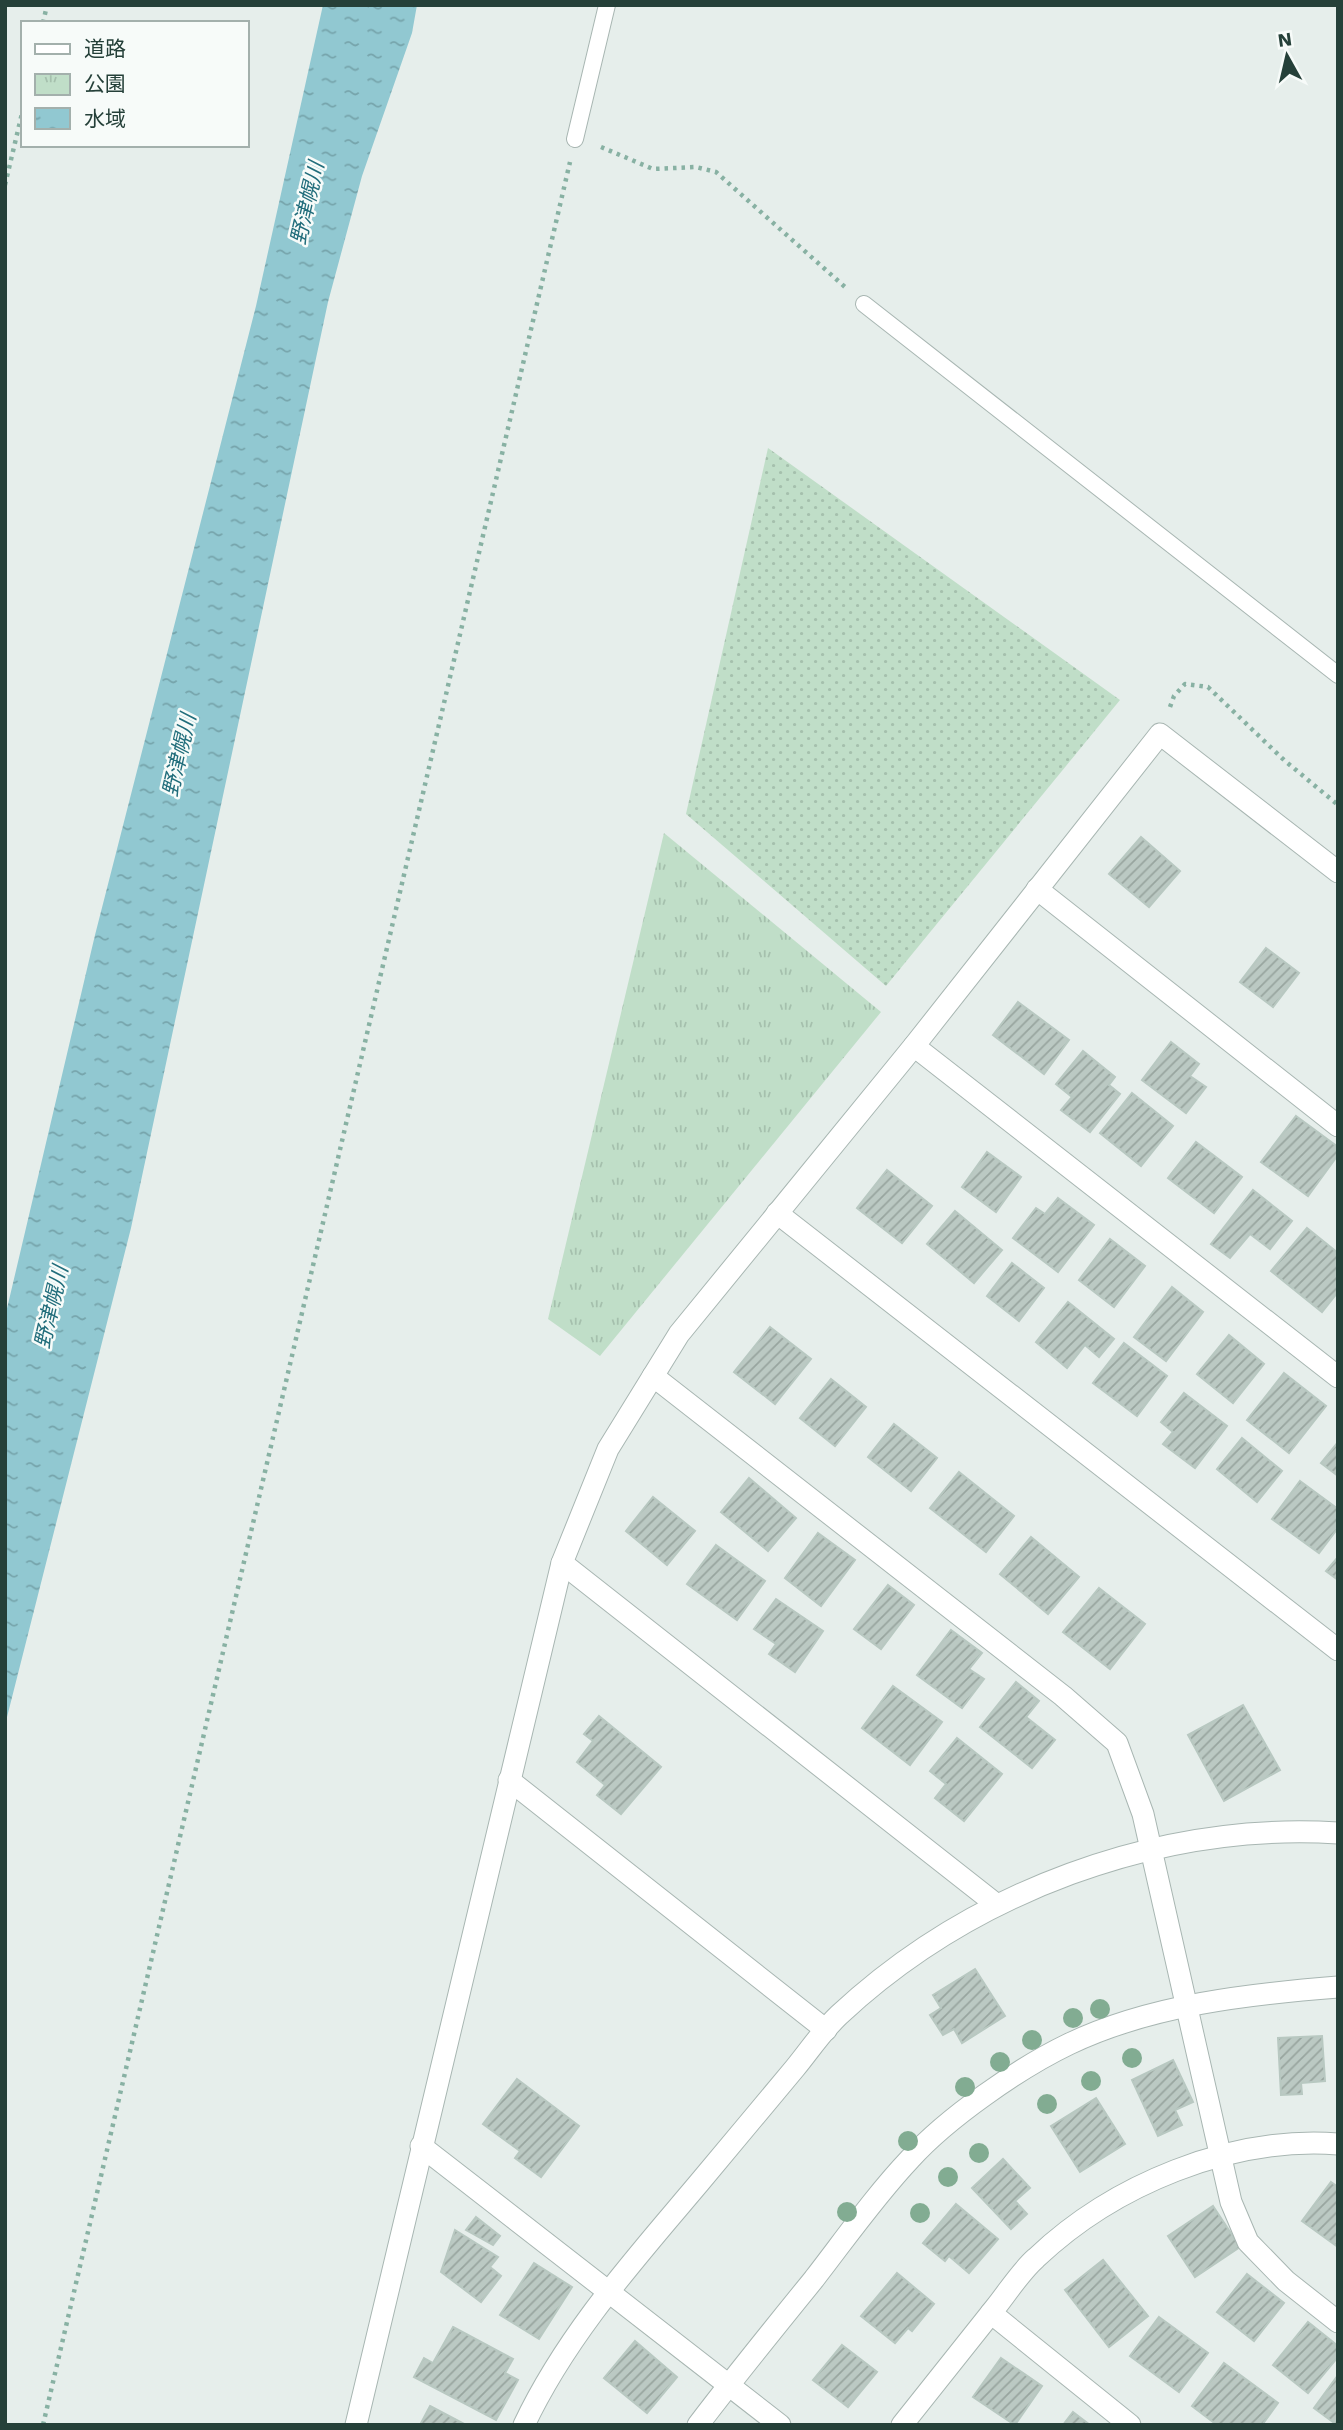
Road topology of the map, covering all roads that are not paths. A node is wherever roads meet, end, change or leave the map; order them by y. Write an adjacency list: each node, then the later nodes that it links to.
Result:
1 (607, 5): 2 (lane)
2 (575, 139)
3 (864, 304): 4 (lane)
4 (1338, 675)
5 (1338, 872): 6 (street)
6 (1037, 889): 7 (street); 8 (street)
7 (914, 1046): 9 (street); 11 (street)
8 (1338, 1126)
9 (777, 1213): 10 (street); 13 (street)
10 (653, 1376): 12 (street); 16 (street)
11 (1338, 1377)
12 (562, 1563): 14 (street); 17 (street)
13 (1338, 1650)
14 (509, 1780): 20 (street); 22 (street)
15 (1338, 1833): 16 (street)
16 (1151, 1849): 17 (street); 19 (street)
17 (997, 1905): 20 (street)
18 (1338, 1987): 19 (street)
19 (1188, 2007): 23 (street); 27 (street)
20 (826, 2030): 24 (street)
21 (1338, 2144): 23 (street)
22 (421, 2146): 24 (street); 28 (street)
23 (1220, 2156): 25 (street); 26 (street)
24 (609, 2290): 27 (street); 29 (street)
25 (990, 2314): 32 (street); 33 (street)
26 (1338, 2322)
27 (729, 2385): 30 (street); 31 (street)
28 (356, 2425)
29 (524, 2425)
30 (698, 2425)
31 (780, 2425)
32 (902, 2425)
33 (1130, 2425)

